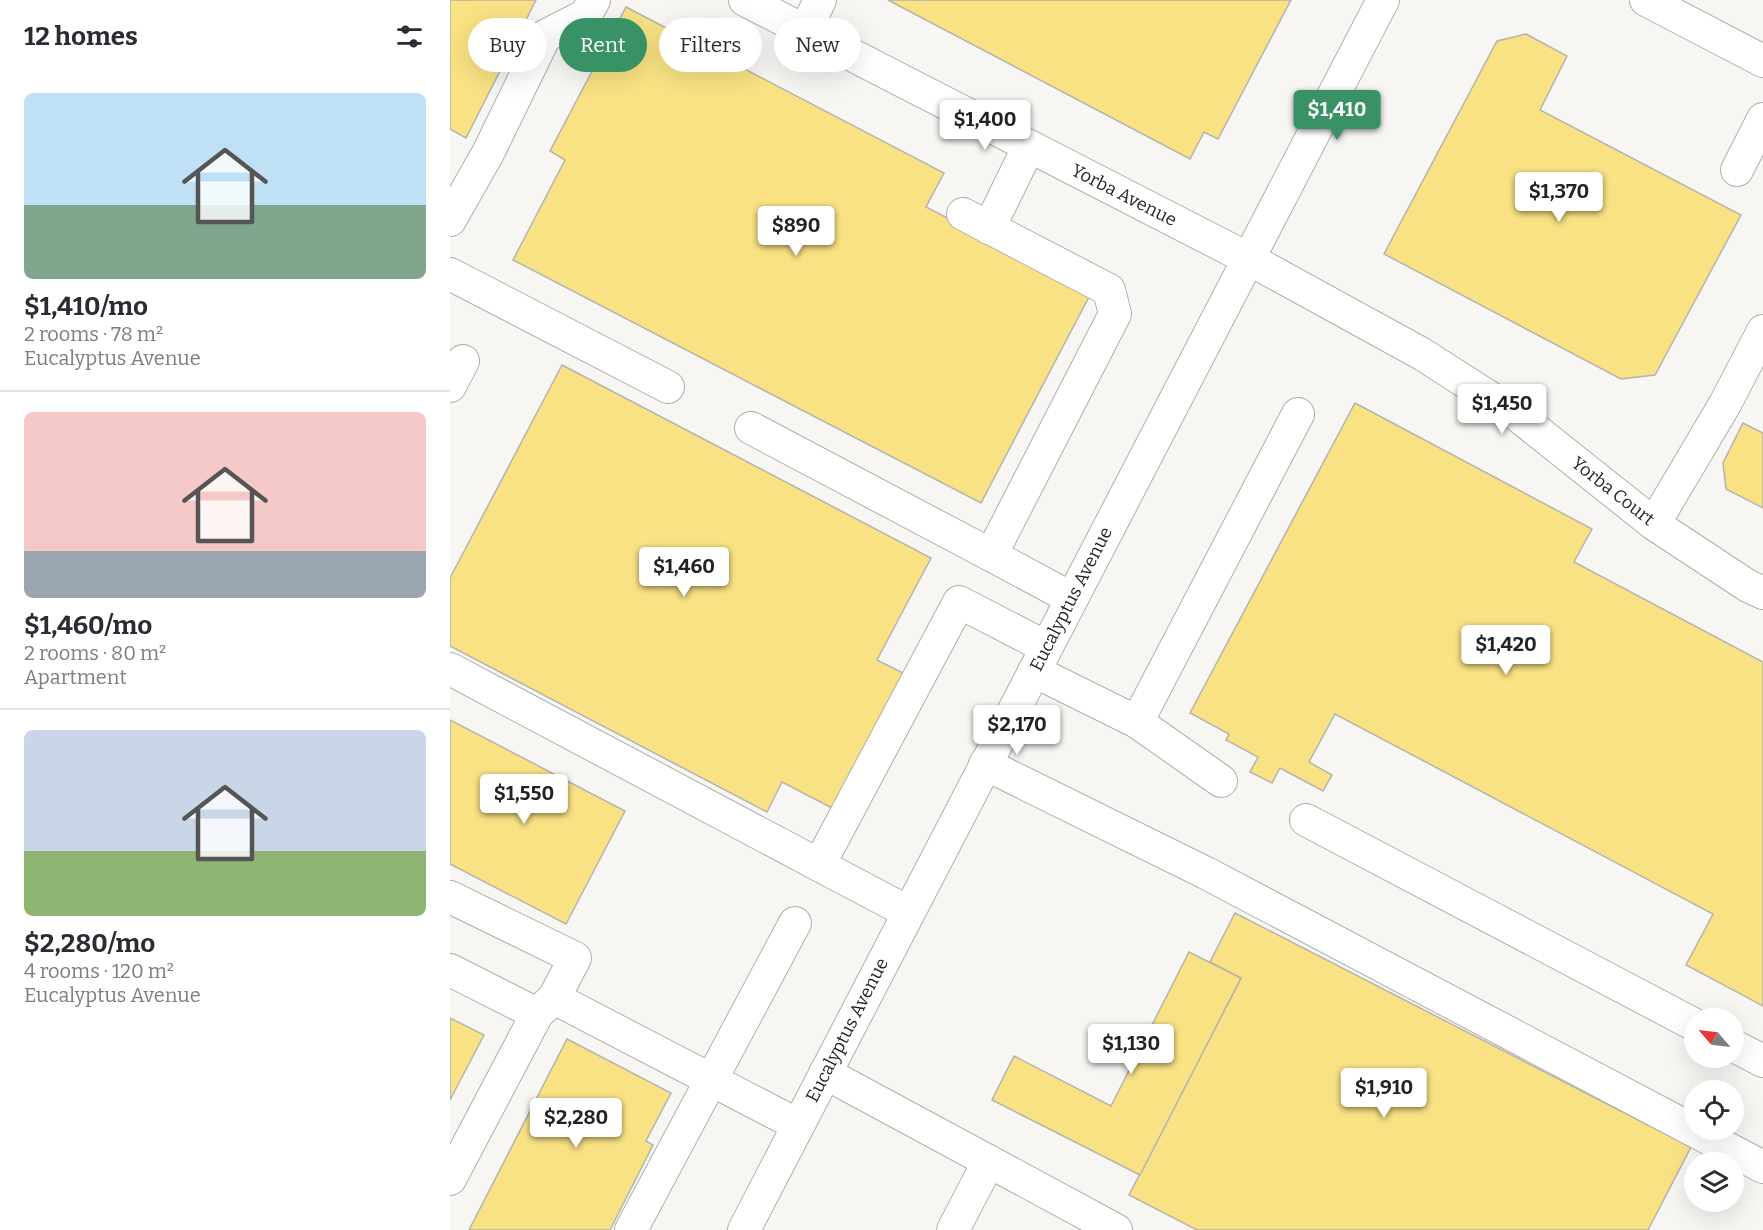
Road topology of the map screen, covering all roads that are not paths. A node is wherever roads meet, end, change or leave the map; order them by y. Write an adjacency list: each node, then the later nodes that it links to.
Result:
1 (594, 0): 13 (street)
2 (745, 0): 6 (street, Yorba Avenue)
3 (820, 0): 7 (street)
4 (1383, 0): 14 (street, Eucalyptus Avenue)
5 (1646, 0): 9 (street)
6 (780, 18)
7 (811, 18)
8 (861, 60): 11 (street, Yorba Avenue)
9 (1763, 61)
10 (1763, 119): 12 (street)
11 (1029, 146): 14 (street, Yorba Avenue); 21 (street)
12 (1737, 170)
13 (450, 220)
14 (1247, 258): 20 (street, Yorba Court); 23 (street, Eucalyptus Avenue)
15 (450, 274): 17 (street)
16 (1763, 332): 20 (street)
17 (668, 387)
18 (1298, 414): 26 (street)
19 (752, 428): 21 (street)
20 (1654, 524): 22 (street, Yorba Court)
21 (991, 555): 23 (street)
22 (1763, 593)
23 (1071, 598): 24 (street, Eucalyptus Avenue)
24 (1040, 659): 26 (street); 27 (street, Eucalyptus Avenue); 30 (street)
25 (450, 669): 30 (street)
26 (1137, 722): 28 (street)
27 (985, 764): 32 (street, Eucalyptus Avenue); 43 (street)
28 (1221, 781)
29 (1305, 820): 36 (street)
30 (819, 865): 32 (street)
31 (450, 897): 35 (street)
32 (908, 912): 39 (street, Eucalyptus Avenue)
33 (795, 923): 40 (street)
34 (450, 970): 35 (street)
35 (545, 1006): 40 (street); 44 (street)
36 (1684, 1019)
37 (1744, 1051): 38 (street)
38 (1763, 1061)
39 (825, 1073): 41 (street, Eucalyptus Avenue); 42 (street)
40 (710, 1079): 41 (street); 45 (street)
41 (798, 1125): 46 (street, Eucalyptus Avenue)
42 (988, 1161): 47 (street); 48 (street)
43 (1763, 1167)
44 (450, 1179)
45 (631, 1230)
46 (744, 1230)
47 (953, 1230)
48 (1116, 1230)

